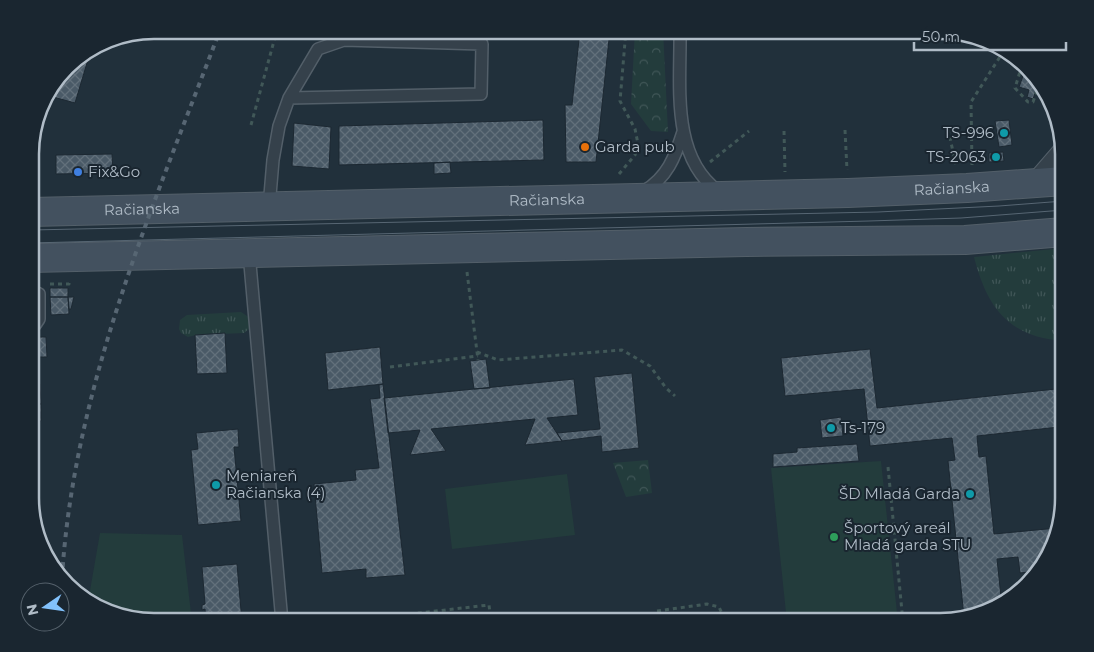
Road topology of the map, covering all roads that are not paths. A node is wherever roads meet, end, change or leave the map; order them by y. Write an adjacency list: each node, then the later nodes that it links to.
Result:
1 (339, 39): 4 (lane)
2 (407, 39): 4 (lane)
3 (680, 39): 5 (lane)
4 (290, 98): 9 (lane)
5 (683, 132): 7 (lane); 8 (lane)
6 (1051, 182): 8 (main road, Račianska)
7 (622, 188): 8 (main road, Račianska); 9 (main road, Račianska)
8 (726, 196)
9 (269, 207): 10 (main road, Račianska)
10 (39, 212)
11 (1055, 233): 12 (main road)
12 (249, 253): 13 (main road); 16 (lane)
13 (39, 258)
14 (39, 294): 15 (lane)
15 (39, 319)
16 (281, 613)

